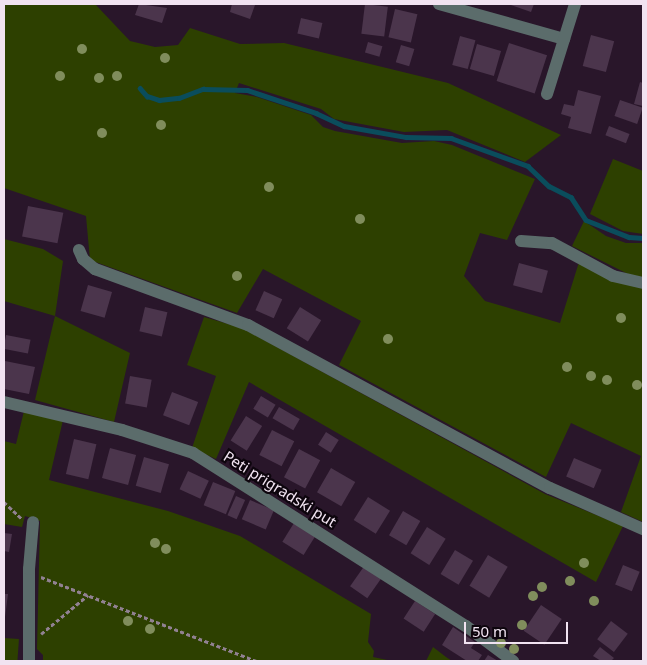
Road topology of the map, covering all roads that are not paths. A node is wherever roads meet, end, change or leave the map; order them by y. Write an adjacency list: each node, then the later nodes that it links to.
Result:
1 (439, 4): 3 (street)
2 (575, 4): 3 (street)
3 (564, 39): 4 (street)
4 (547, 94)
5 (521, 241): 7 (street)
6 (79, 250): 10 (street)
7 (643, 283)
8 (4, 402): 12 (street, Peti prigradski put)
9 (33, 522): 11 (street)
10 (643, 529)
11 (29, 661)
12 (513, 661)

